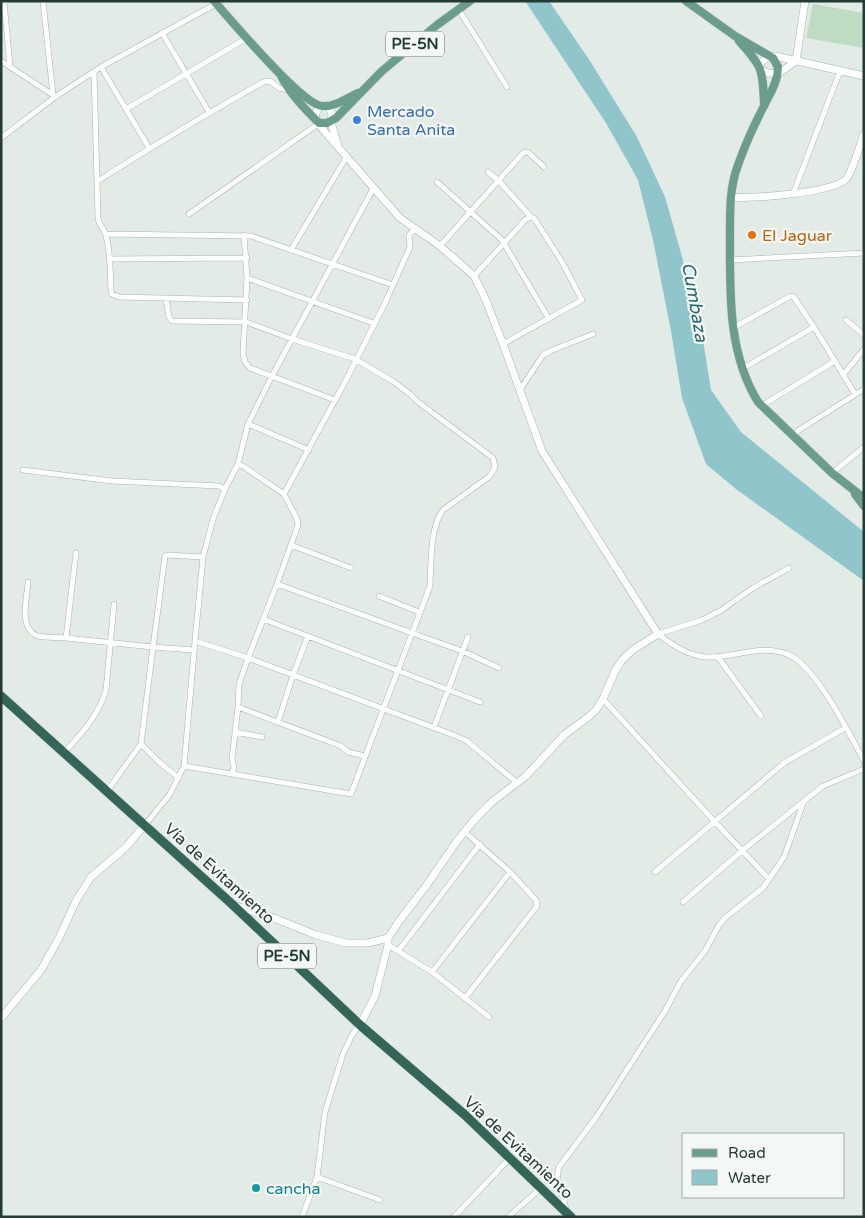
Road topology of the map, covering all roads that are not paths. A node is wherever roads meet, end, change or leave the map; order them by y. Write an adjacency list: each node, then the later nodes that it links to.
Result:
1 (4, 1): 14 (street)
2 (43, 1): 26 (street)
3 (470, 1): 7 (main road, PE-5N)
4 (686, 1): 9 (main road)
5 (805, 1): 13 (street)
6 (217, 2): 8 (street); 10 (main road)
7 (459, 10): 23 (street); 25 (main road, PE-5N)
8 (162, 33): 15 (street); 19 (street)
9 (735, 36): 11 (main road); 16 (main road)
10 (247, 38): 19 (street); 22 (main road)
11 (770, 56): 13 (street); 16 (street); 20 (main road)
12 (1, 61): 14 (street)
13 (796, 61): 17 (street); 20 (street)
14 (10, 67): 26 (street)
15 (101, 67): 18 (street); 30 (street)
16 (760, 67): 20 (street); 29 (main road)
17 (840, 71): 21 (street); 45 (street)
18 (94, 72): 26 (street); 41 (street)
19 (186, 74): 30 (street); 31 (street)
20 (778, 74): 29 (main road)
21 (864, 76)
22 (282, 78): 24 (main road); 28 (main road)
23 (508, 87)
24 (288, 90): 31 (street); 32 (main road)
25 (362, 91): 27 (main road, PE-5N); 33 (main road, PE-5N)
26 (54, 96): 35 (street)
27 (328, 105): 28 (main road, PE-5N); 33 (street)
28 (320, 106): 32 (street)
29 (764, 106): 46 (main road)
30 (126, 110): 37 (street)
31 (209, 112): 37 (street)
32 (317, 122): 33 (main road); 36 (street); 48 (street)
33 (331, 122): 36 (street)
34 (864, 134): 45 (street)
35 (1, 138)
36 (338, 146): 38 (street)
37 (149, 148): 41 (street)
38 (347, 156): 44 (street); 55 (street)
39 (544, 167): 42 (street)
40 (488, 172): 42 (street)
41 (98, 181): 51 (street)
42 (499, 181): 47 (street); 49 (street)
43 (436, 182): 47 (street)
44 (374, 187): 50 (street); 60 (street)
45 (793, 194): 46 (street)
46 (731, 197): 59 (main road)
47 (469, 213): 53 (street); 54 (street)
48 (189, 214)
49 (531, 217): 53 (street); 67 (street)
50 (417, 230): 54 (street); 63 (street)
51 (106, 234): 52 (street); 58 (street)
52 (244, 235): 55 (street); 57 (street)
53 (504, 244): 61 (street); 67 (street)
54 (440, 246): 61 (street)
55 (291, 250): 60 (street)
56 (864, 253): 59 (street)
57 (247, 258): 58 (street); 62 (street)
58 (110, 259): 64 (street)
59 (730, 260): 72 (main road)
60 (332, 264): 63 (street); 66 (street)
61 (474, 276): 76 (street)
62 (247, 278): 65 (street); 66 (street)
63 (392, 285): 70 (street)
64 (166, 299): 65 (street); 69 (street)
65 (246, 300): 69 (street)
66 (312, 302): 70 (street); 75 (street)
67 (549, 319): 76 (street)
68 (846, 320): 74 (street)
69 (246, 322): 75 (street); 82 (street)
70 (373, 323): 78 (street)
71 (814, 327): 72 (street); 79 (street); 80 (street)
72 (732, 328): 80 (main road)
73 (592, 334): 84 (street)
74 (864, 335)
75 (292, 339): 78 (street); 82 (street)
76 (503, 344): 84 (street)
77 (864, 349): 81 (street)
78 (355, 359): 86 (street); 109 (street)
79 (835, 362): 81 (street); 87 (street)
80 (742, 369): 87 (main road)
81 (843, 374): 85 (street)
82 (272, 376): 86 (street); 88 (street)
83 (864, 389): 85 (street)
84 (520, 390): 112 (street)
85 (855, 394): 89 (street)
86 (335, 400): 91 (street)
87 (762, 406): 89 (main road)
88 (248, 424): 91 (street); 92 (street)
89 (793, 437): 94 (main road)
90 (864, 447): 94 (street)
91 (308, 450): 97 (street)
92 (238, 464): 96 (street); 97 (street)
93 (23, 470): 96 (street)
94 (832, 473): 95 (main road)
95 (851, 488): 98 (main road); 99 (main road)
96 (225, 489): 102 (street)
97 (284, 494): 100 (street)
98 (864, 498)
99 (864, 506)
100 (291, 546): 103 (street); 106 (street)
101 (76, 553): 115 (street)
102 (203, 557): 116 (street); 118 (street)
103 (351, 568)
104 (789, 568): 112 (street)
105 (28, 582): 115 (street)
106 (277, 584): 110 (street); 111 (street)
107 (379, 596): 109 (street)
108 (114, 604): 117 (street)
109 (419, 612): 111 (street)
110 (263, 619): 113 (street); 122 (street)
111 (412, 632): 120 (street); 124 (street)
112 (658, 634): 121 (street); 128 (street)
113 (308, 636): 124 (street); 125 (street)
114 (468, 637): 120 (street)
115 (66, 638): 117 (street)
116 (194, 640): 119 (street); 122 (street)
117 (110, 642): 118 (street); 139 (street)
118 (153, 647): 119 (street); 138 (street)
119 (193, 650): 142 (street)
120 (462, 651): 123 (street); 126 (street)
121 (718, 657): 132 (street); 135 (street)
122 (248, 658): 125 (street); 130 (street)
123 (499, 668)
124 (397, 671): 126 (street); 131 (street)
125 (293, 674): 131 (street); 133 (street)
126 (449, 689): 129 (street); 134 (street)
127 (1, 696): 139 (highway, Vía de Evitamiento / PE-5N)
128 (603, 699): 146 (street); 149 (street)
129 (480, 702)
130 (238, 707): 133 (street); 136 (street)
131 (382, 709): 134 (street); 140 (street)
132 (761, 716)
133 (278, 722): 140 (street)
134 (434, 727): 146 (street)
135 (845, 728): 141 (street); 149 (street)
136 (234, 732): 137 (street); 144 (street)
137 (262, 737)
138 (141, 744): 145 (street); 147 (street)
139 (64, 753): 147 (highway, Vía de Evitamiento / PE-5N)
140 (365, 756): 144 (street)
141 (864, 760)
142 (184, 766): 144 (street); 145 (street)
143 (864, 769): 148 (street)
144 (231, 774)
145 (179, 778): 150 (street)
146 (516, 782): 151 (street)
147 (107, 791): 150 (highway, Vía de Evitamiento / PE-5N)
148 (804, 801): 153 (street); 156 (street)
149 (714, 821): 153 (street); 155 (street)
150 (145, 825): 158 (highway, Vía de Evitamiento / PE-5N); 164 (street)
151 (464, 831): 152 (street); 159 (street)
152 (480, 844): 154 (street); 160 (street)
153 (743, 850): 156 (street); 157 (street)
154 (510, 872): 161 (street); 162 (street)
155 (655, 872)
156 (769, 879): 170 (street)
157 (683, 902)
158 (233, 905): 159 (street); 165 (highway, Vía de Evitamiento / PE-5N)
159 (388, 941): 160 (street); 165 (street)
160 (399, 950): 161 (street)
161 (432, 972): 162 (street)
162 (465, 998): 163 (street)
163 (489, 1017)
164 (1, 1018)
165 (360, 1024): 166 (highway, Vía de Evitamiento / PE-5N); 167 (street)
166 (509, 1159): 168 (highway, Vía de Evitamiento / PE-5N); 172 (street)
167 (317, 1176): 169 (street); 171 (street)
168 (541, 1188): 170 (highway, Vía de Evitamiento / PE-5N); 173 (street)
169 (380, 1200)
170 (568, 1214)
171 (302, 1217)
172 (454, 1217)
173 (508, 1217)

